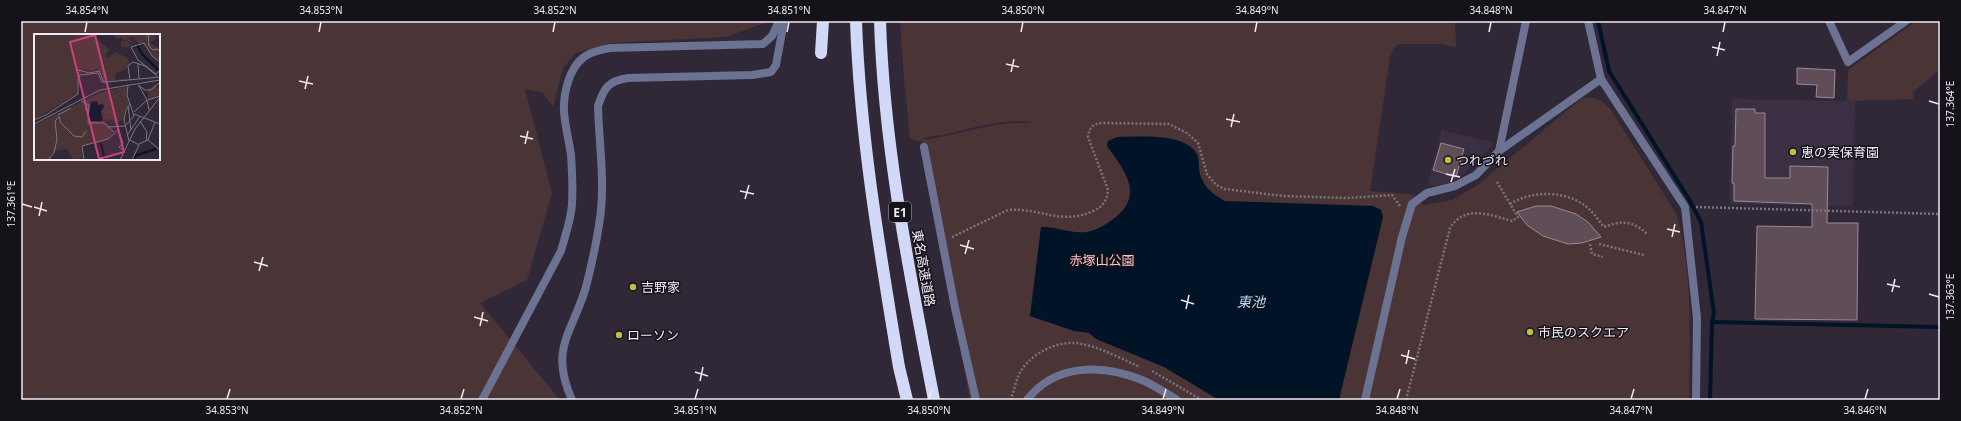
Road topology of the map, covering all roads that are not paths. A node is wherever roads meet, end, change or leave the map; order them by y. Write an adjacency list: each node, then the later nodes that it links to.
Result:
1 (780, 21): 14 (street)
2 (784, 21): 15 (street)
3 (823, 21): 10 (highway)
4 (856, 21): 16 (highway, E1)
5 (880, 21): 17 (highway, 東名高速道路 / E1)
6 (1526, 21): 13 (street)
7 (1588, 21): 11 (street)
8 (1829, 21): 9 (street)
9 (1906, 21)
10 (821, 53)
11 (1600, 78): 13 (street); 22 (street)
12 (924, 146): 18 (street)
13 (1499, 151): 21 (street)
14 (482, 400)
15 (572, 400)
16 (907, 400)
17 (934, 400)
18 (976, 400)
19 (1027, 400): 20 (street)
20 (1177, 400)
21 (1366, 400)
22 (1696, 400)

